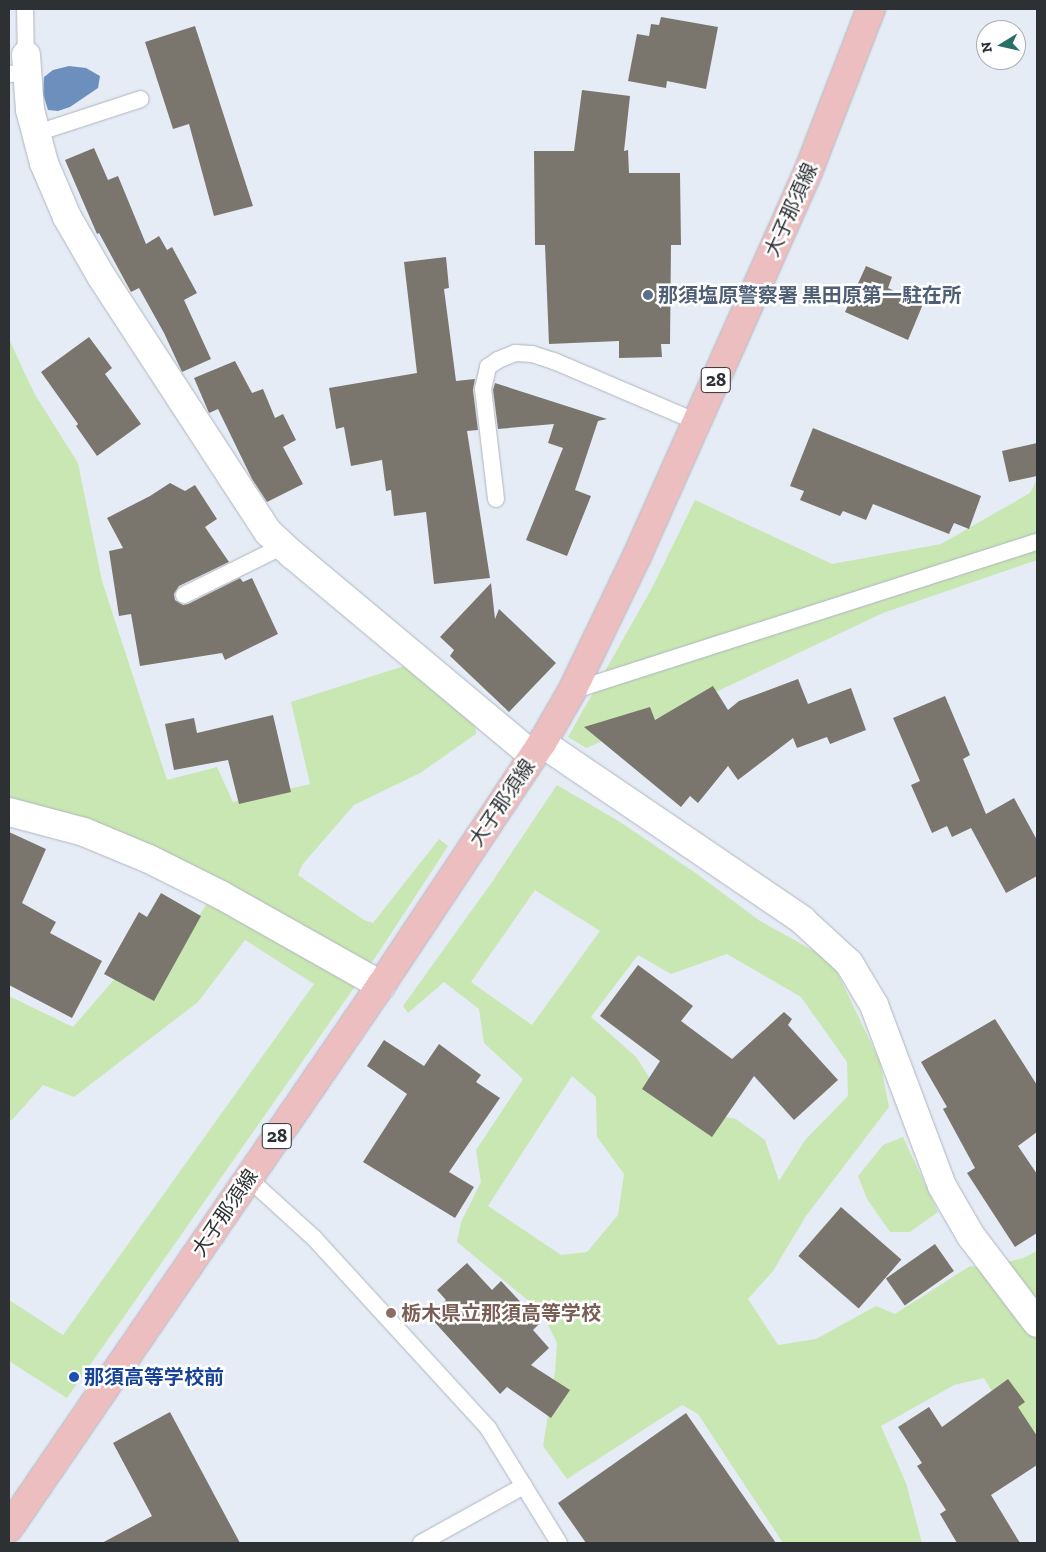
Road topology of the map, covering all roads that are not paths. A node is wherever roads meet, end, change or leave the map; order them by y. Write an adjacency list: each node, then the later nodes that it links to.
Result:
1 (25, 9): 3 (lane)
2 (872, 9): 6 (main road, 大子那須線 / 28)
3 (21, 68): 5 (street)
4 (141, 99): 5 (lane)
5 (36, 133): 9 (street)
6 (697, 422): 7 (lane); 11 (main road, 大子那須線 / 28)
7 (496, 499)
8 (1037, 542): 11 (lane)
9 (283, 546): 10 (lane); 12 (street)
10 (184, 595)
11 (572, 691): 12 (main road, 大子那須線 / 28)
12 (537, 749): 14 (main road, 大子那須線 / 28); 16 (street)
13 (9, 812): 14 (street)
14 (381, 985): 15 (main road, 大子那須線 / 28)
15 (248, 1178): 17 (lane); 18 (main road, 大子那須線 / 28)
16 (1037, 1323)
17 (524, 1486): 19 (lane); 20 (lane)
18 (9, 1528)
19 (421, 1543)
20 (559, 1543)

